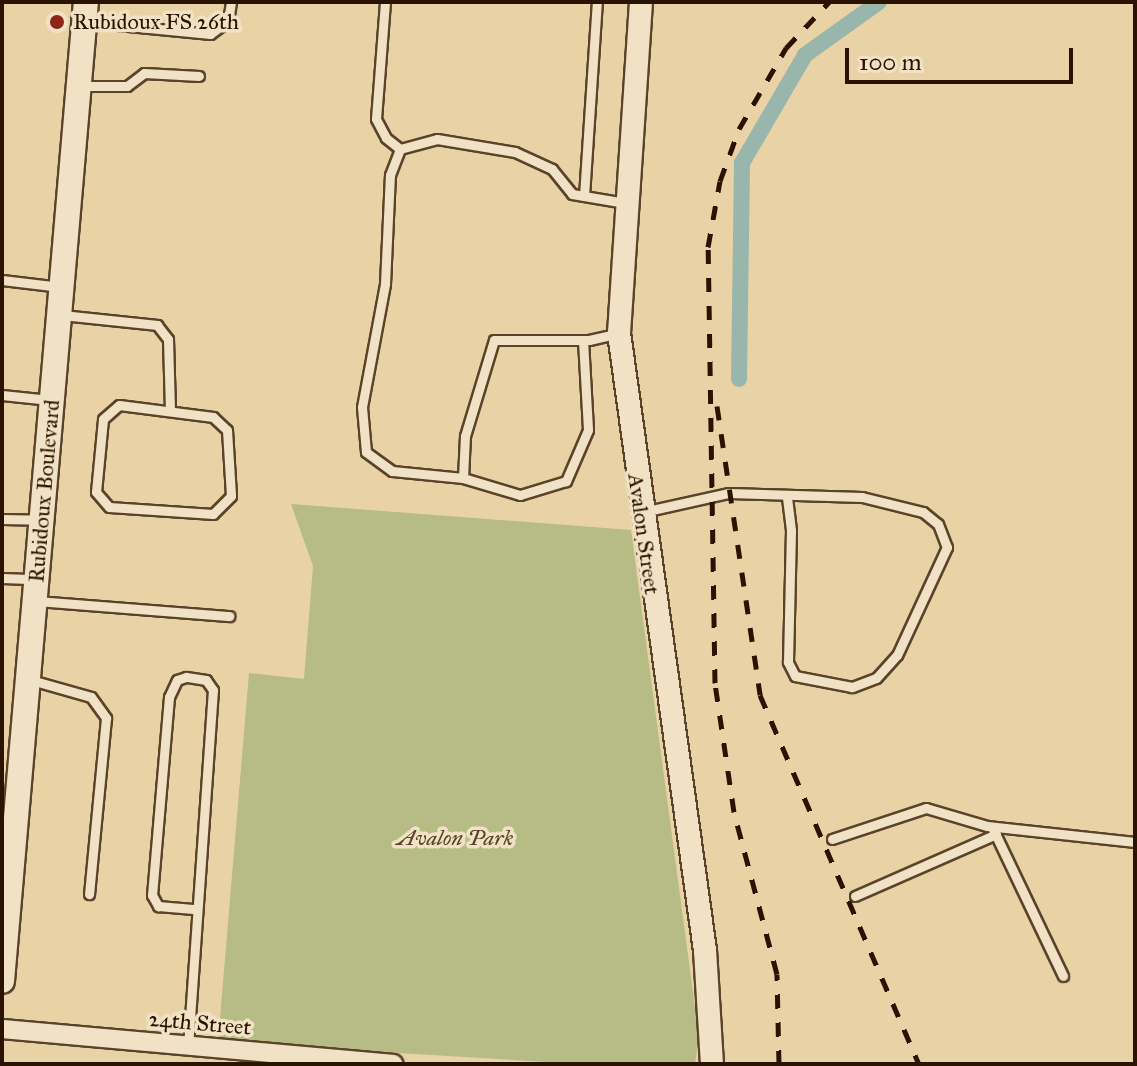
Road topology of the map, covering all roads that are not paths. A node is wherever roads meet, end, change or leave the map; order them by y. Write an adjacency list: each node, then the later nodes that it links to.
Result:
1 (231, 2): 5 (lane)
2 (385, 2): 8 (lane)
3 (597, 2): 9 (lane)
4 (641, 2): 10 (street, Avalon Street)
5 (85, 12): 7 (main road, Rubidoux Boulevard)
6 (199, 76): 7 (lane)
7 (79, 86): 12 (main road, Rubidoux Boulevard)
8 (400, 149): 9 (lane); 19 (lane)
9 (584, 196): 10 (lane)
10 (625, 203): 14 (street, Avalon Street)
11 (2, 280): 12 (lane)
12 (61, 287): 13 (main road, Rubidoux Boulevard)
13 (59, 315): 17 (main road, Rubidoux Boulevard); 18 (lane)
14 (619, 333): 15 (lane); 21 (street, Avalon Street)
15 (583, 340): 19 (lane); 19 (lane)
16 (2, 395): 17 (lane)
17 (51, 400): 23 (main road, Rubidoux Boulevard)
18 (170, 411): 18 (lane)
19 (463, 478)
20 (787, 495): 20 (lane); 21 (lane)
21 (640, 512): 39 (street, Avalon Street)
22 (2, 519): 23 (lane)
23 (41, 520): 25 (main road, Rubidoux Boulevard)
24 (2, 578): 25 (lane)
25 (35, 590): 26 (lane); 27 (main road, Rubidoux Boulevard)
26 (229, 616)
27 (28, 679): 31 (lane); 35 (main road, Rubidoux Boulevard)
28 (994, 831): 29 (lane); 30 (lane); 32 (lane); 34 (lane)
29 (832, 839)
30 (1134, 844)
31 (89, 894)
32 (855, 896)
33 (196, 909): 33 (lane); 37 (lane)
34 (1063, 976)
35 (2, 981)
36 (2, 1029): 37 (street, 24th Street)
37 (188, 1047): 38 (street, 24th Street)
38 (393, 1064)
39 (712, 1064)

